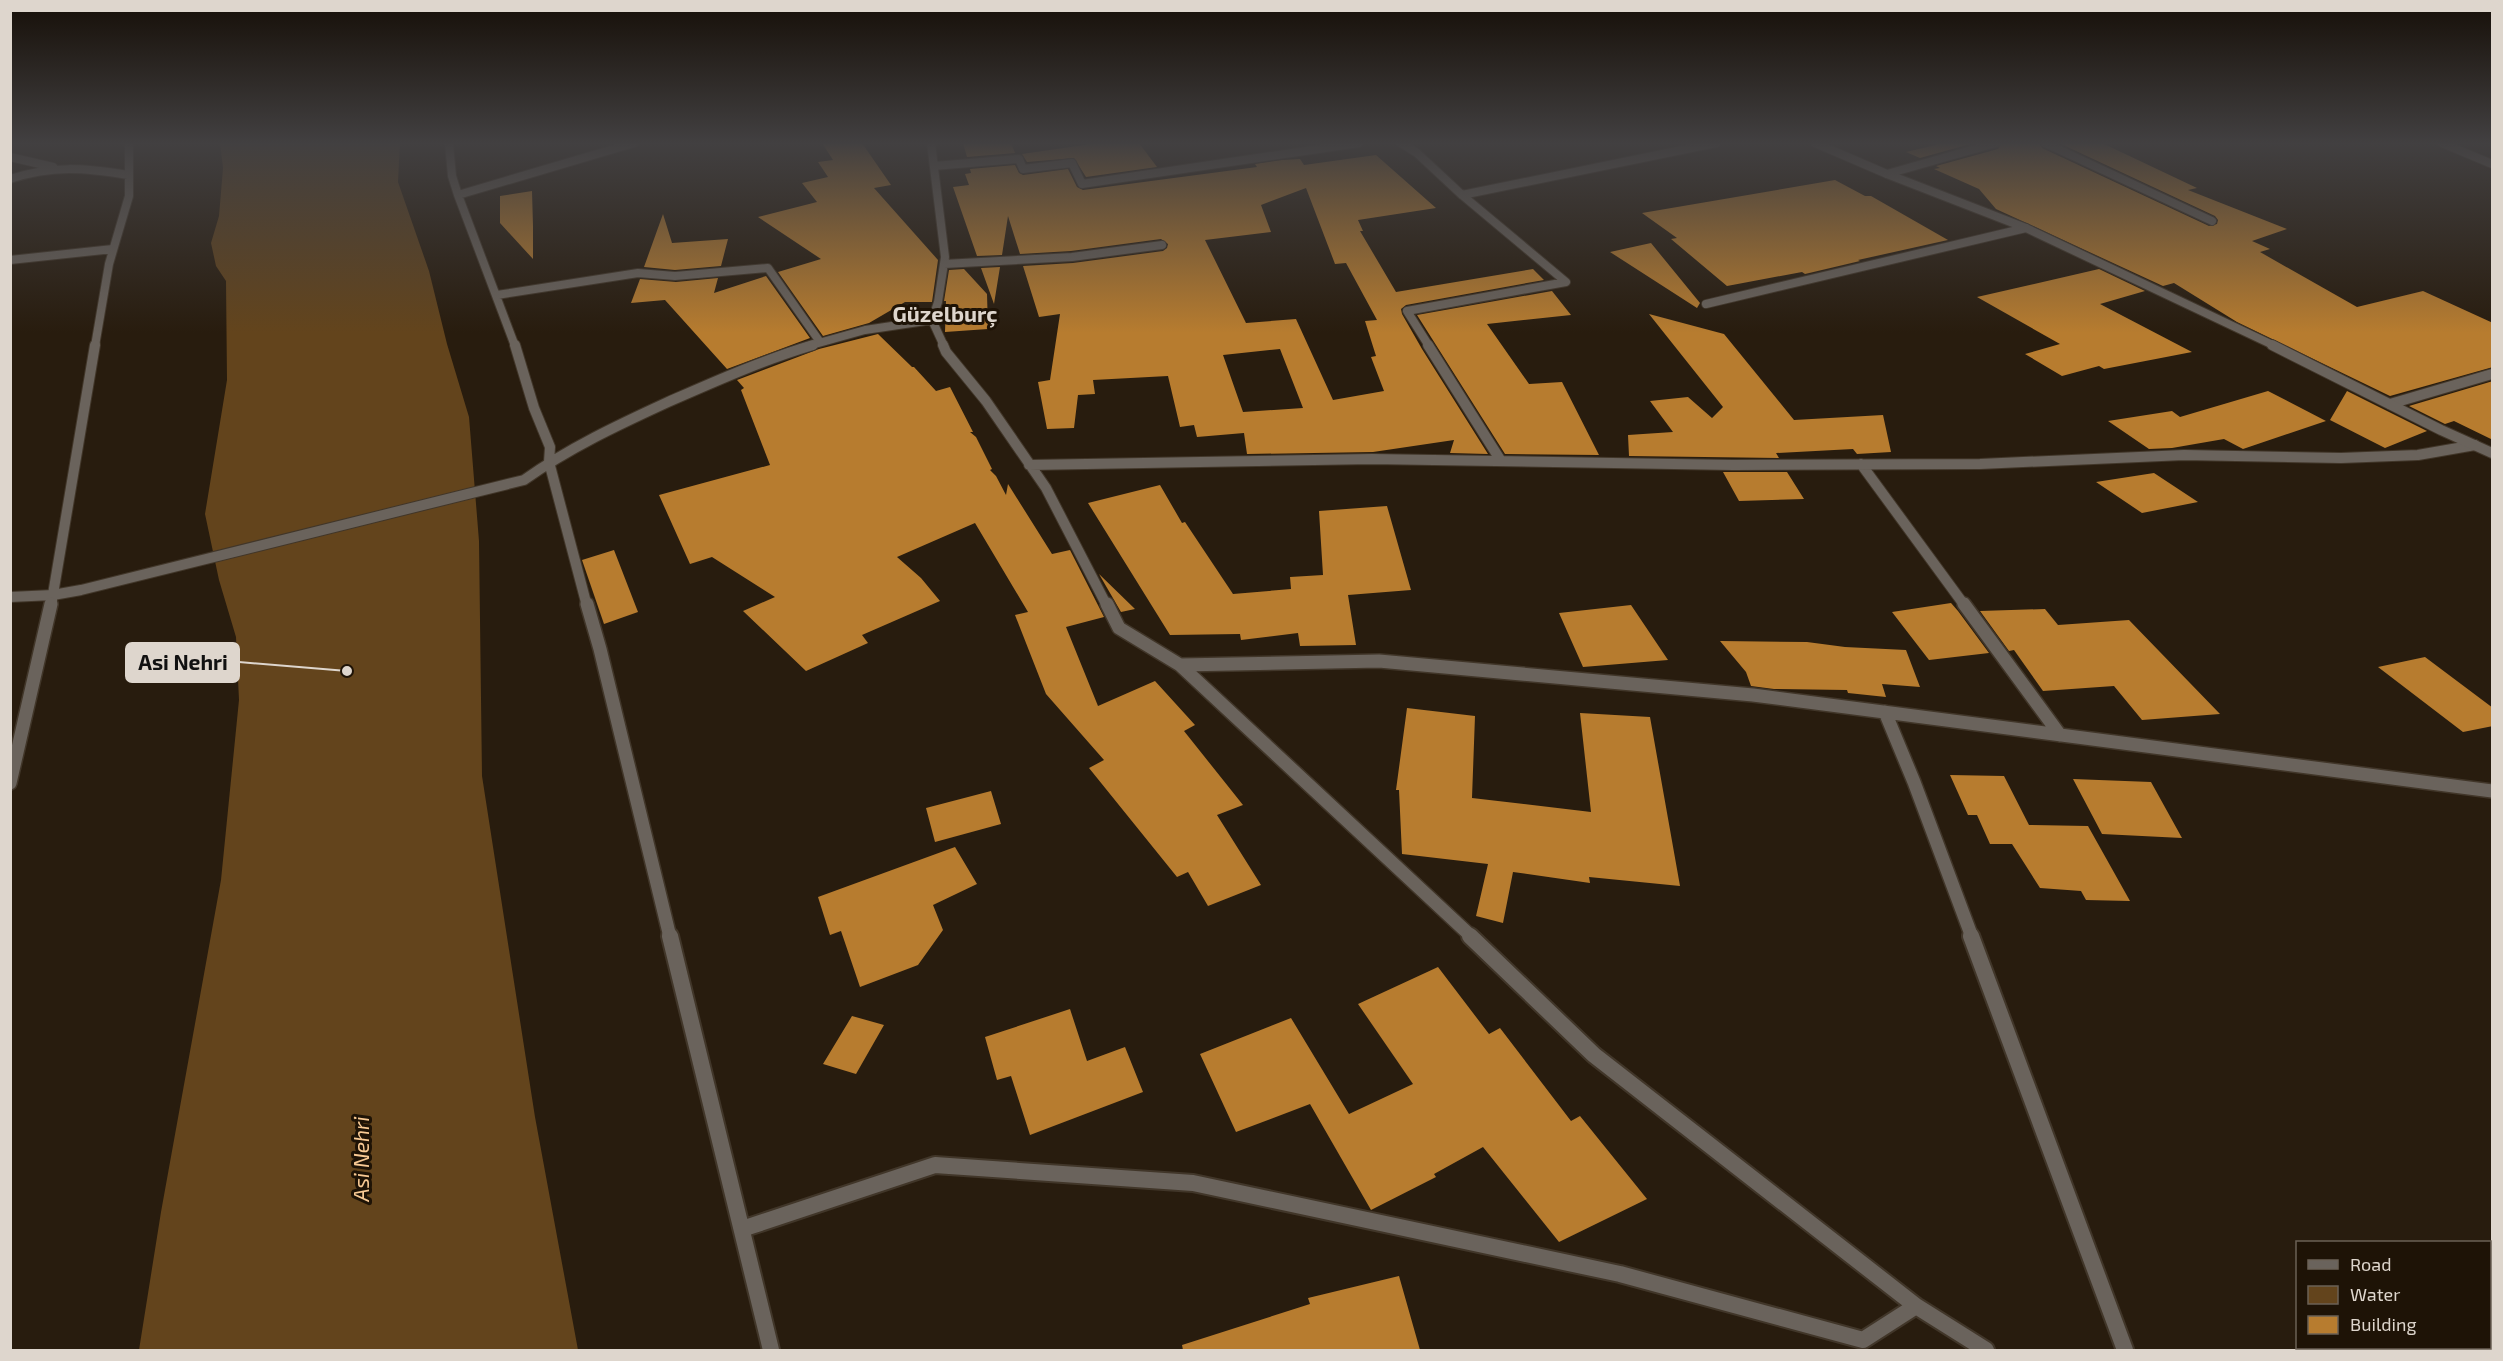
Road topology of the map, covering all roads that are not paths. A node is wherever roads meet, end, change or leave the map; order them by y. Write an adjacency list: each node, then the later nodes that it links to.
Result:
1 (126, 207): 10 (street)
2 (462, 207): 13 (street)
3 (938, 207): 12 (street)
4 (1476, 207): 21 (street)
5 (1971, 207): 8 (street)
6 (2181, 207): 7 (street)
7 (2212, 221)
8 (2026, 228): 14 (street); 18 (street)
9 (1162, 245): 12 (street)
10 (113, 249): 11 (street); 25 (street)
11 (10, 260)
12 (944, 264): 15 (street)
13 (497, 295): 16 (street); 22 (street)
14 (1706, 304)
15 (932, 320): 16 (street); 24 (street)
16 (820, 342): 22 (street)
17 (2493, 374): 18 (street)
18 (2391, 404): 19 (street)
19 (2475, 445): 20 (street); 23 (street)
20 (2493, 453)
21 (1502, 460): 23 (street); 24 (street)
22 (549, 462): 25 (street); 32 (street)
23 (1861, 464): 29 (street)
24 (1029, 465): 27 (street)
25 (53, 595): 26 (street); 30 (street)
26 (10, 597)
27 (1180, 665): 28 (street); 33 (street)
28 (1885, 712): 29 (street); 36 (street)
29 (2060, 735): 31 (street)
30 (10, 783)
31 (2493, 791)
32 (742, 1229): 33 (street); 34 (street)
33 (1916, 1306): 35 (street)
34 (771, 1350)
35 (1986, 1350)
36 (2125, 1350)

